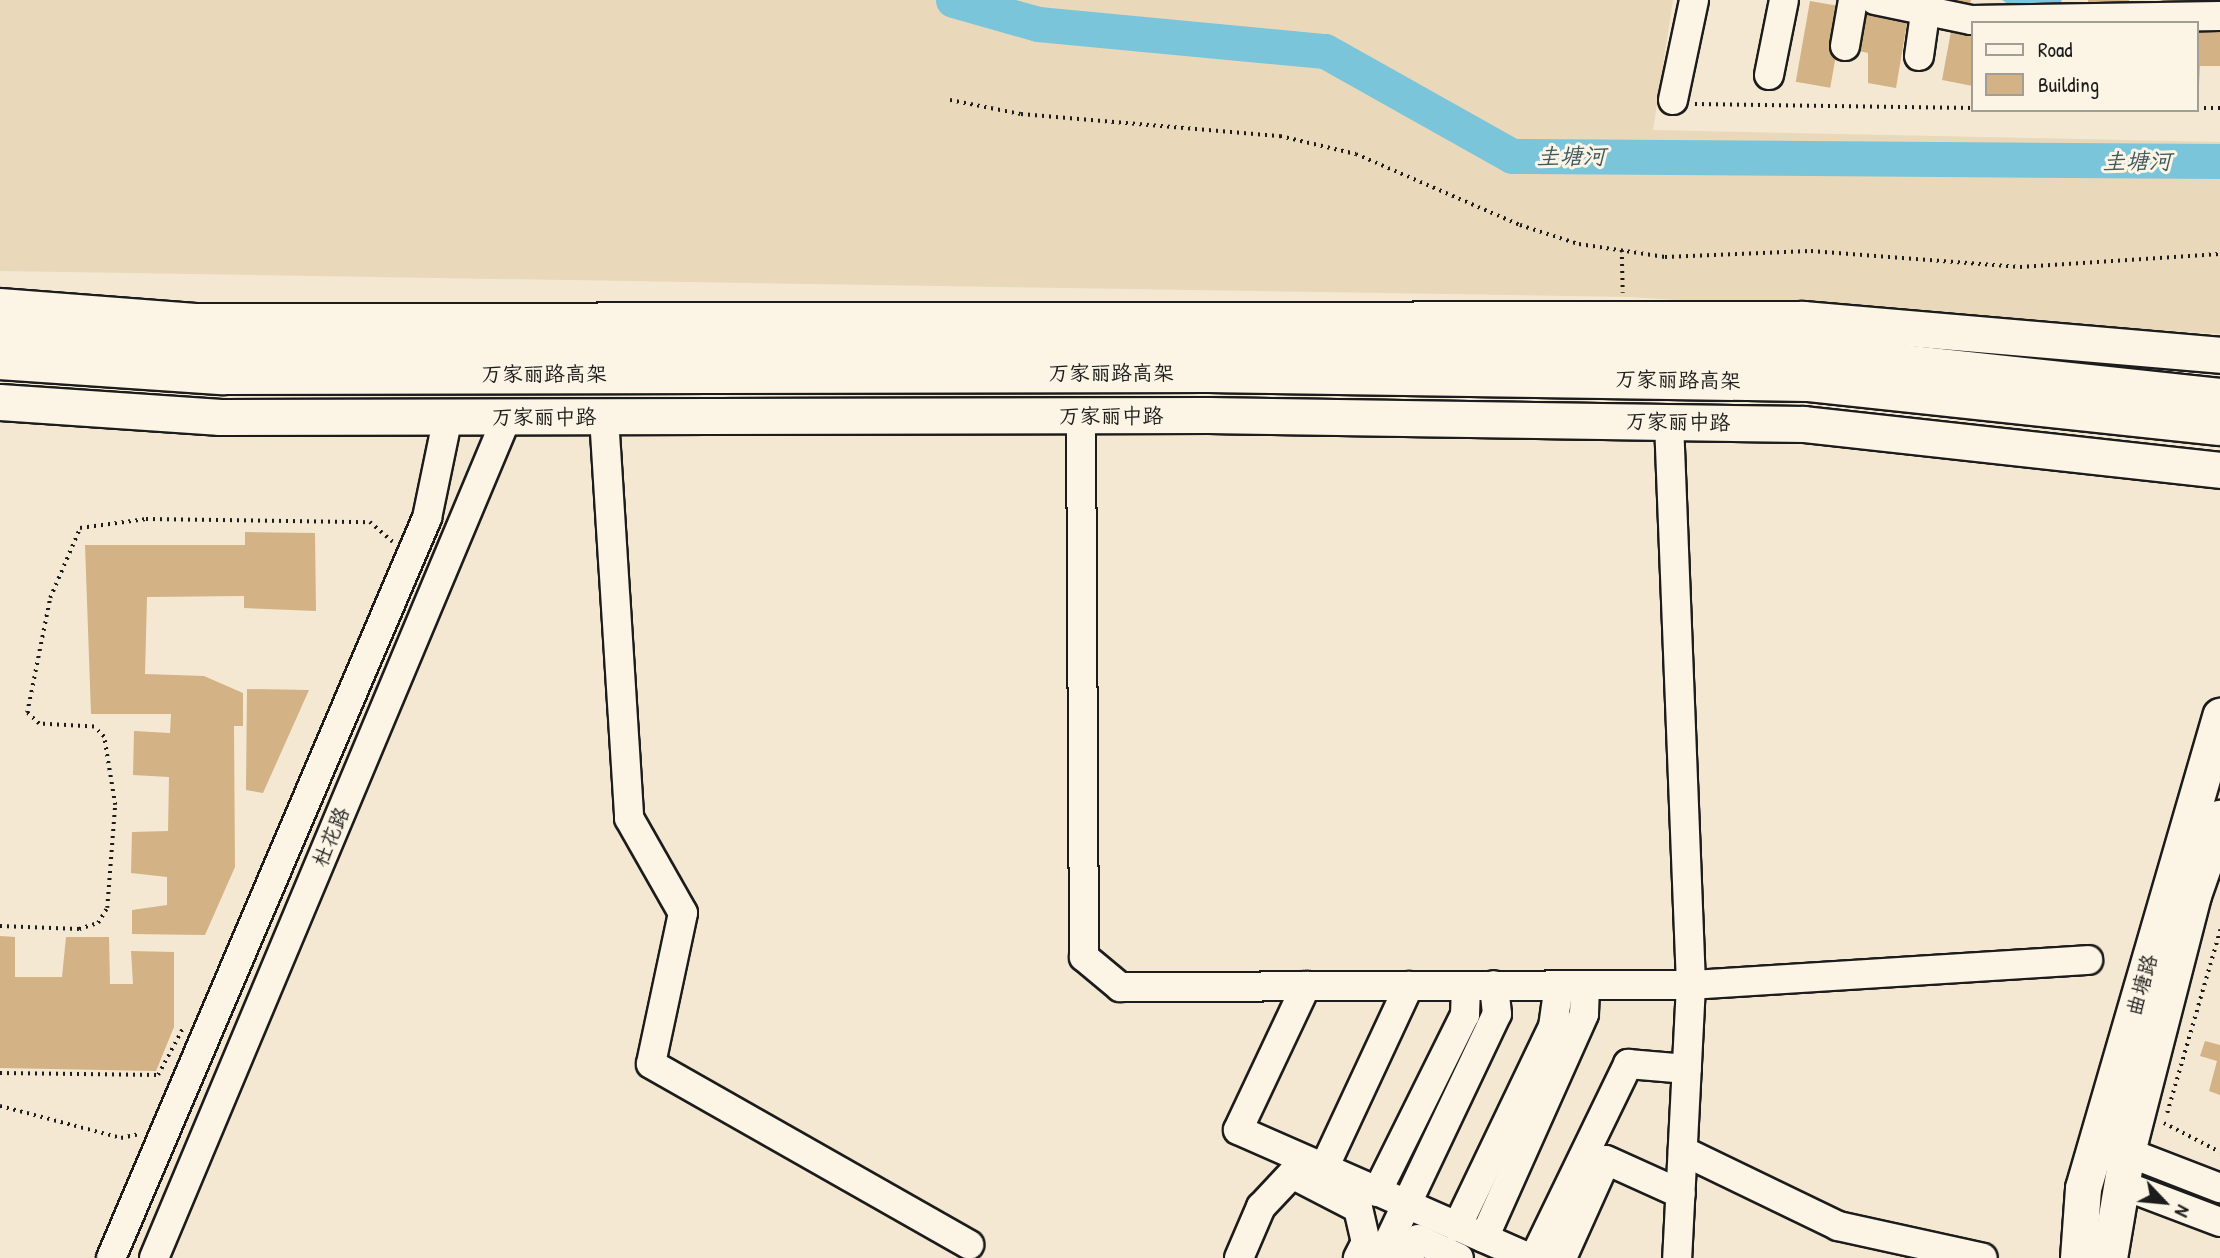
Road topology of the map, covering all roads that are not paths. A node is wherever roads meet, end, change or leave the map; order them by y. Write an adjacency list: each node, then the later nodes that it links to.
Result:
1 (1693, 0): 13 (street)
2 (1784, 0): 12 (street)
3 (1853, 0): 10 (street)
4 (1875, 0): 5 (street)
5 (1927, 4): 8 (street); 11 (street)
6 (2216, 10): 7 (street)
7 (2146, 13): 9 (street)
8 (1996, 14): 9 (street)
9 (2082, 21)
10 (1845, 46)
11 (1919, 56)
12 (1769, 75)
13 (1673, 100)
14 (0, 306): 16 (main road)
15 (0, 332): 18 (highway, 万家丽路高架)
16 (2220, 355)
17 (0, 360): 25 (highway, 万家丽路高架)
18 (2220, 398)
19 (0, 402): 21 (main road, 万家丽中路)
20 (1081, 416): 23 (main road, 万家丽中路); 24 (main road, 万家丽中路); 33 (street)
21 (448, 417): 22 (main road, 万家丽中路); 49 (street, 杜花路)
22 (507, 417): 23 (main road, 万家丽中路); 50 (street, 杜花路)
23 (604, 417): 48 (street)
24 (1669, 422): 26 (main road, 万家丽中路); 32 (street)
25 (2220, 426)
26 (2220, 470)
27 (2220, 715): 60 (main road, 曲塘路)
28 (2220, 818): 40 (main road, 曲塘路)
29 (2088, 960): 32 (street)
30 (1494, 985): 31 (street); 35 (street); 44 (street)
31 (1572, 985): 32 (street); 46 (street); 47 (street)
32 (1691, 985): 36 (street)
33 (1306, 986): 34 (street); 39 (street)
34 (1409, 986): 35 (street); 39 (street)
35 (1466, 986): 42 (street)
36 (1687, 1069): 37 (street); 38 (street)
37 (1683, 1151): 43 (street); 59 (street)
38 (1596, 1156): 43 (street); 56 (street); 57 (street)
39 (1324, 1168): 42 (street)
40 (2124, 1168): 41 (street); 45 (street); 61 (main road, 曲塘路)
41 (2220, 1188)
42 (1377, 1192): 44 (street)
43 (1681, 1194): 58 (street)
44 (1406, 1204): 46 (street); 53 (street)
45 (2220, 1222)
46 (1457, 1227): 47 (street)
47 (1484, 1238): 56 (street)
48 (969, 1245)
49 (111, 1258)
50 (154, 1258)
51 (1239, 1258): 52 (street)
52 (1358, 1258)
53 (1381, 1258)
54 (1408, 1258): 55 (street)
55 (1459, 1258)
56 (1532, 1258)
57 (1562, 1258)
58 (1678, 1258)
59 (1983, 1258)
60 (2078, 1258)
61 (2109, 1258)

